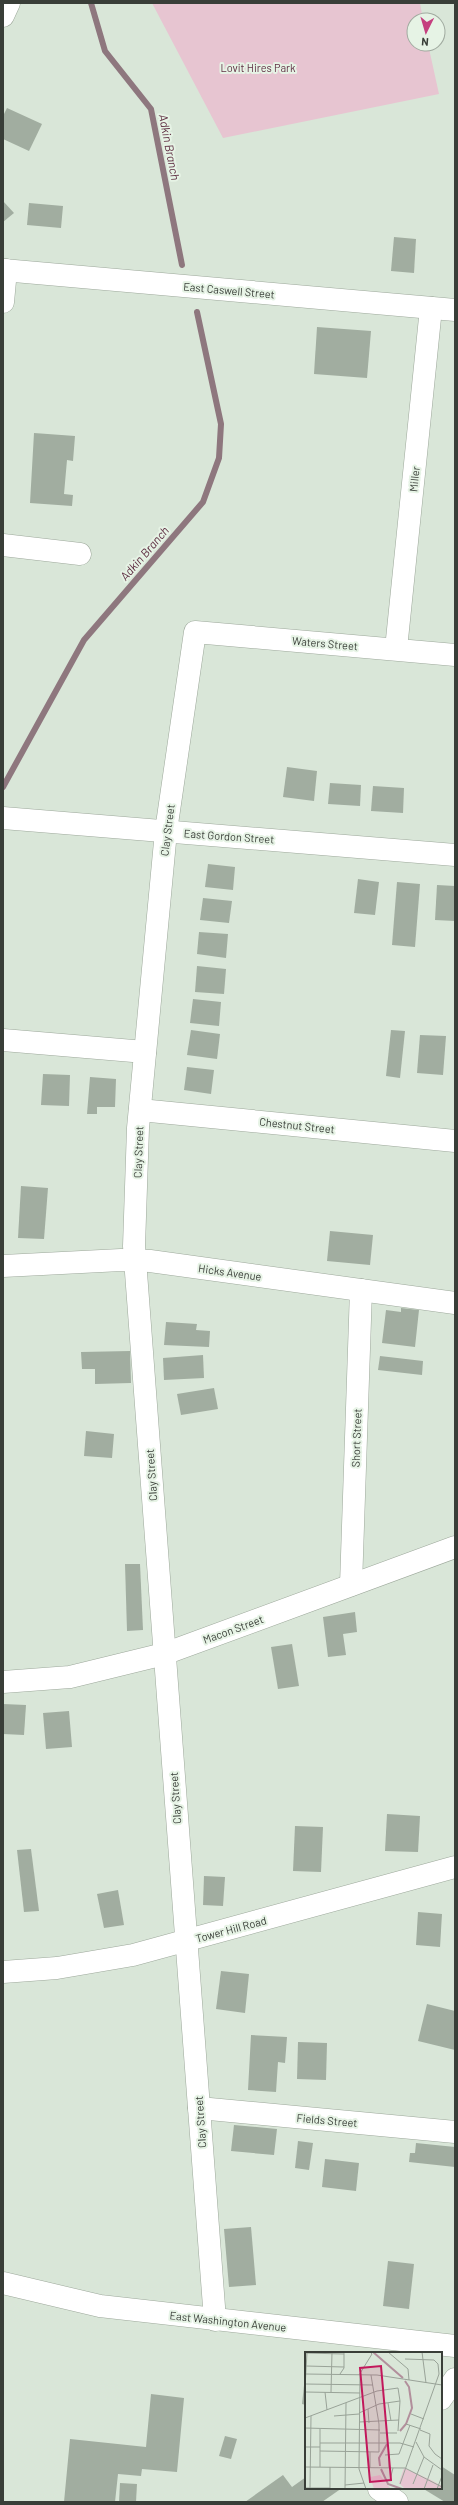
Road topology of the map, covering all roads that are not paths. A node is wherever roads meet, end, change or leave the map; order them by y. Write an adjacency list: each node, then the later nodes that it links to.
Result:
1 (9, 3): 2 (street)
2 (3, 16)
3 (5, 270): 4 (street); 5 (street, East Caswell Street)
4 (3, 302)
5 (431, 308): 6 (street, East Caswell Street); 10 (street, Miller)
6 (455, 310)
7 (3, 545): 8 (street)
8 (80, 554)
9 (195, 632): 10 (street, Waters Street); 13 (street, Clay Street)
10 (396, 649): 11 (street, Waters Street)
11 (455, 655)
12 (3, 818): 13 (street, East Gordon Street)
13 (166, 831): 14 (street, East Gordon Street); 16 (street, Clay Street)
14 (455, 855)
15 (3, 1040): 16 (street)
16 (145, 1052): 17 (street, Clay Street)
17 (140, 1110): 18 (street, Chestnut Street); 19 (street, Clay Street)
18 (455, 1141)
19 (135, 1260): 20 (street, Hicks Avenue); 21 (street, Hicks Avenue); 25 (street, Clay Street)
20 (3, 1266)
21 (361, 1290): 22 (street, Hicks Avenue); 24 (street, Short Street)
22 (455, 1303)
23 (455, 1547): 24 (street, Macon Street)
24 (351, 1585): 25 (street, Macon Street)
25 (164, 1654): 26 (street, Macon Street); 28 (street, Clay Street)
26 (3, 1682)
27 (455, 1867): 28 (street, Tower Hill Road)
28 (186, 1941): 29 (street, Tower Hill Road); 30 (street, Clay Street)
29 (3, 1972)
30 (199, 2108): 31 (street, Fields Street); 33 (street, Clay Street)
31 (455, 2132)
32 (3, 2283): 33 (street, East Washington Avenue)
33 (215, 2320): 34 (street, East Washington Avenue)
34 (455, 2346)
35 (455, 2379): 36 (street)
36 (442, 2398)
37 (376, 2493): 38 (street)
38 (397, 2502)

